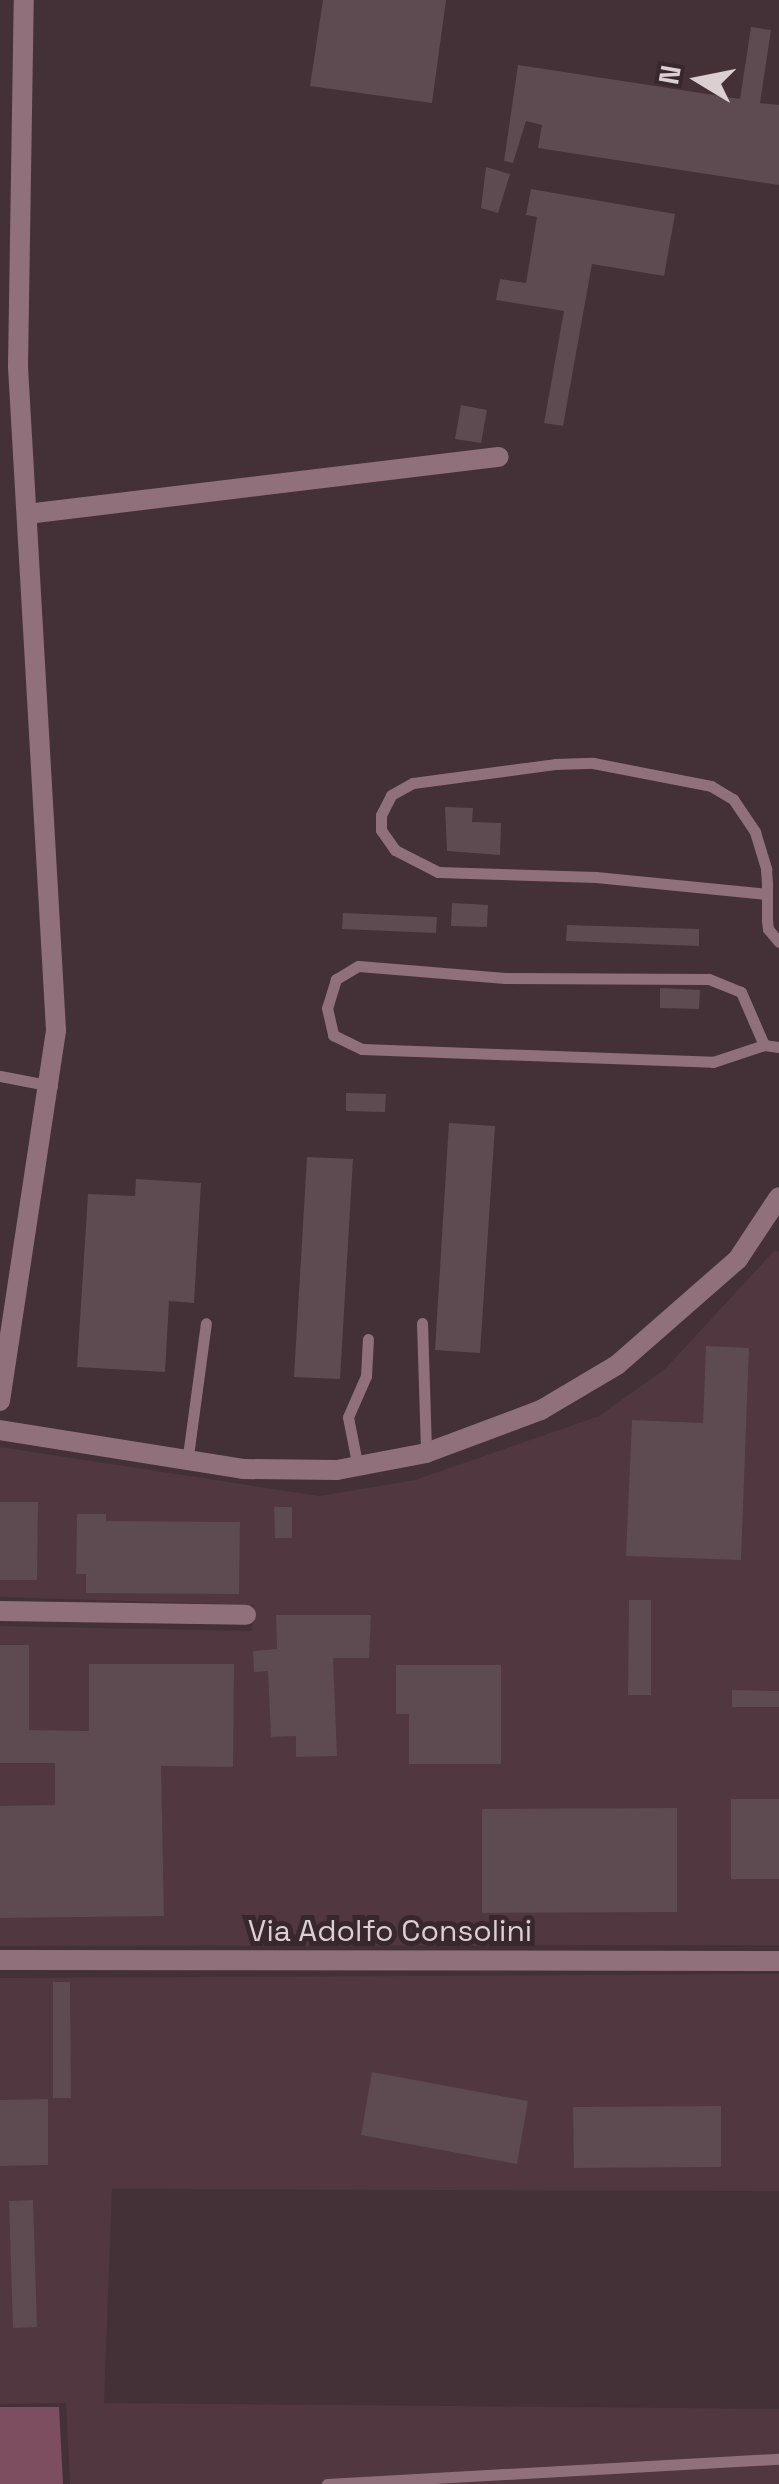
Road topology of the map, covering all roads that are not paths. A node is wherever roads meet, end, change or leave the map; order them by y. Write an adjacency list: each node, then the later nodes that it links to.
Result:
1 (24, 0): 3 (street)
2 (499, 457): 3 (street)
3 (27, 514): 9 (street)
4 (767, 894): 4 (lane); 5 (lane)
5 (779, 942)
6 (764, 1044): 6 (lane); 7 (lane)
7 (779, 1047)
8 (0, 1076): 9 (lane)
9 (52, 1086): 14 (street)
10 (779, 1197): 16 (street)
11 (206, 1323): 17 (lane)
12 (422, 1323): 16 (lane)
13 (368, 1339): 18 (lane)
14 (0, 1401)
15 (0, 1430): 17 (street)
16 (426, 1452): 18 (street)
17 (188, 1463): 18 (street)
18 (358, 1468)
19 (0, 1611): 20 (street)
20 (246, 1615)
21 (0, 1960): 22 (street, Via Adolfo Consolini)
22 (779, 1961)
23 (779, 2459): 24 (lane)
24 (327, 2484)

